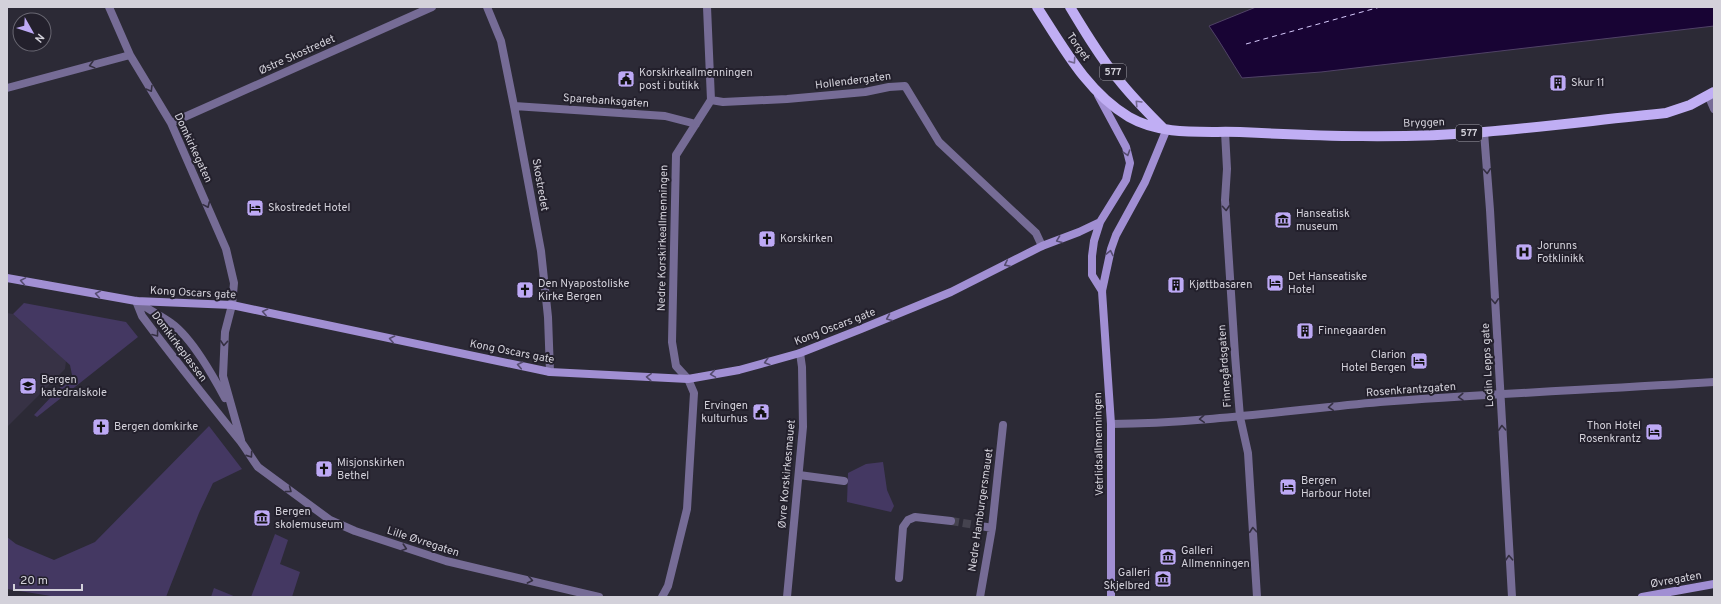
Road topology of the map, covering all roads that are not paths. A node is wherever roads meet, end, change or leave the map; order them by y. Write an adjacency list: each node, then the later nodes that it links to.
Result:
1 (109, 7): 7 (street, Domkirkegaten)
2 (432, 7): 14 (street, Østre Skostredet)
3 (486, 7): 12 (street, Skostredet)
4 (707, 7): 11 (street)
5 (1037, 7): 9 (main road, Torget / 577, one-way to 9)
6 (1070, 7): 16 (main road, Torget / 577, one-way to 6)
7 (130, 55): 8 (street, one-way to 8); 14 (street, Domkirkegaten, one-way to 14)
8 (7, 88)
9 (1097, 93): 16 (main road, Torget / 577); 19 (street, one-way to 19)
10 (1711, 94): 13 (street); 18 (main road, Bryggen / 577)
11 (711, 100): 15 (street, Nedre Korskirkeallmenningen); 20 (street, Hollendergaten)
12 (514, 106): 15 (street, Sparebanksgaten); 26 (street, Skostredet)
13 (1714, 109)
14 (171, 123): 24 (street, Domkirkegaten, one-way to 24)
15 (696, 124): 27 (street, Nedre Korskirkeallmenningen)
16 (1166, 130): 17 (main road, Torget / 577); 22 (street, one-way to 16)
17 (1225, 132): 18 (main road, Bryggen / 577); 31 (street, Finnegårdsgaten, one-way to 31)
18 (1484, 132): 29 (street, Lodin Lepps gate, one-way to 29)
19 (1100, 222): 20 (street, Kong Oscars gate, one-way to 20); 22 (street)
20 (1042, 246): 25 (street, Kong Oscars gate, one-way to 25)
21 (7, 278): 23 (street, Kong Oscars gate, one-way to 21)
22 (1102, 291): 32 (street, Vetrlidsallmenningen)
23 (136, 301): 24 (street, Kong Oscars gate); 30 (street, Domkirkeplassen); 34 (street, Domkirkeplassen, one-way to 34)
24 (232, 305): 26 (street, Kong Oscars gate, one-way to 24); 30 (street, Domkirkeplassen, one-way to 30)
25 (800, 353): 27 (street, Kong Oscars gate, one-way to 27); 36 (street, Øvre Korskirkesmauet)
26 (550, 372): 27 (street, Kong Oscars gate, one-way to 26)
27 (688, 379): 44 (street)
28 (1714, 382): 29 (street, Rosenkrantzgaten)
29 (1500, 395): 31 (street, Rosenkrantzgaten, one-way to 31); 49 (street, Lodin Lepps gate, one-way to 29)
30 (232, 410): 34 (street, Domkirkeplassen)
31 (1240, 417): 32 (street, Rosenkrantzgaten, one-way to 32); 48 (street, Finnegårdsgaten, one-way to 31)
32 (1111, 424): 47 (street, Vetrlidsallmenningen)
33 (1003, 425): 40 (street, Nedre Hamburgersmauet)
34 (242, 444): 35 (street, Domkirkeplassen, one-way to 35)
35 (258, 467): 43 (street, Lille Øvregaten, one-way to 43)
36 (799, 475): 37 (street); 45 (street, Øvre Korskirkesmauet)
37 (844, 481)
38 (951, 521): 41 (street)
39 (981, 526): 40 (street)
40 (992, 528): 46 (street, Nedre Hamburgersmauet)
41 (899, 578)
42 (1714, 584): 50 (street, Øvregaten)
43 (599, 597)
44 (662, 597)
45 (787, 597)
46 (980, 597)
47 (1111, 597)
48 (1257, 597)
49 (1512, 597)
50 (1642, 597)

